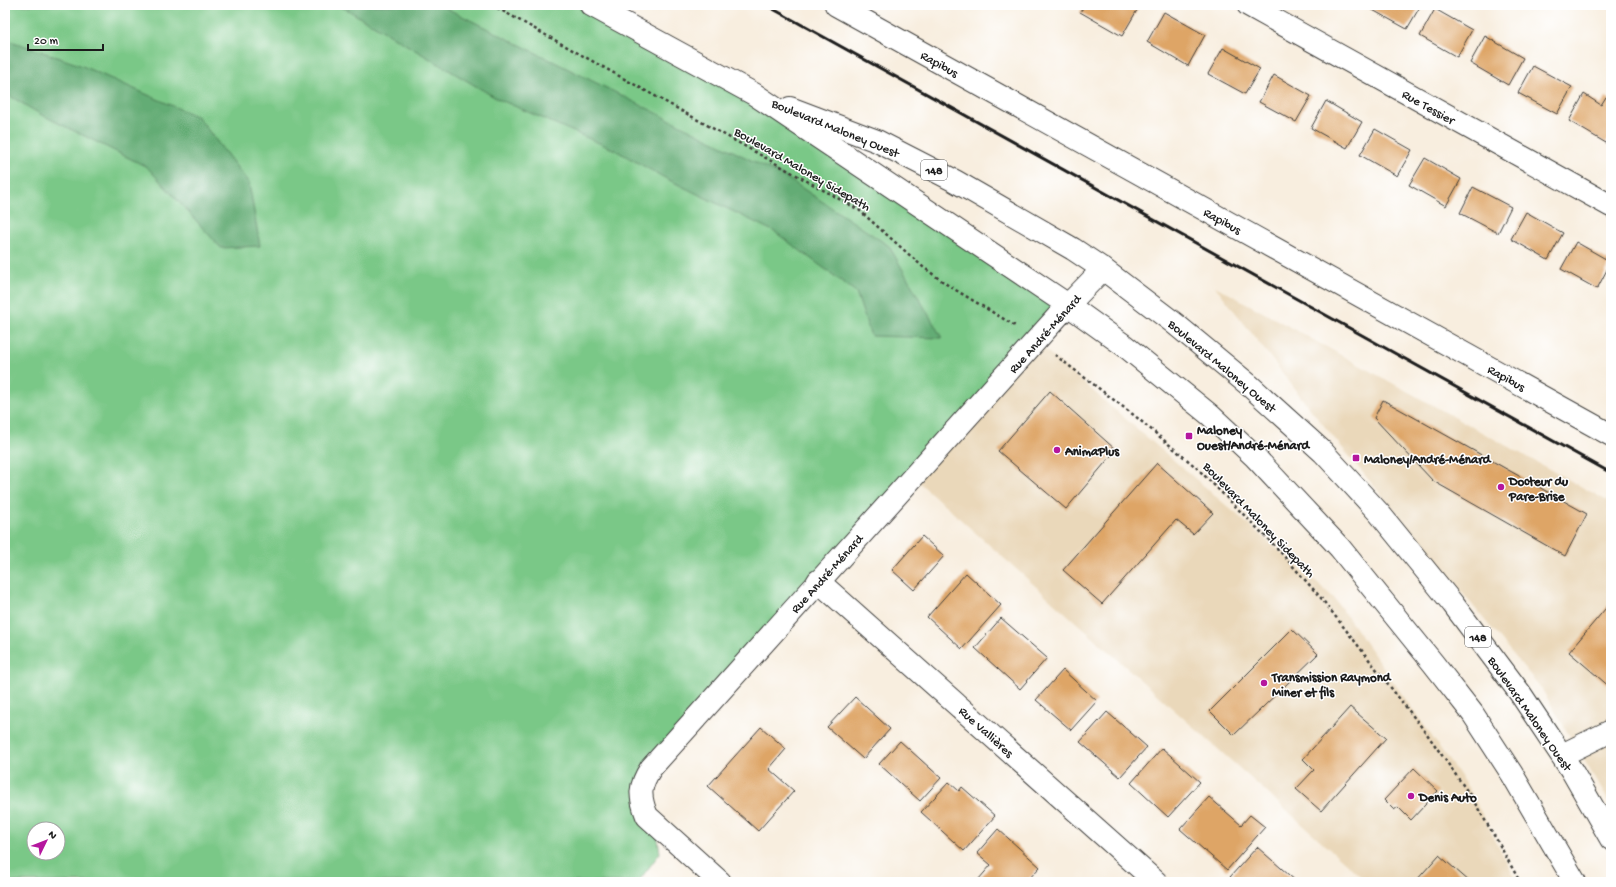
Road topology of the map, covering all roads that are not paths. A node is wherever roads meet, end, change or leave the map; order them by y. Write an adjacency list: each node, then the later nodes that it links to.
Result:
1 (591, 5): 4 (main road, Boulevard Maloney Ouest / 148)
2 (836, 5): 8 (main road, Rapibus)
3 (1248, 5): 5 (main road, Rue Tessier)
4 (754, 94): 6 (main road, Boulevard Maloney Ouest / 148); 7 (main road, Boulevard Maloney Ouest / 148)
5 (1611, 206)
6 (1103, 269): 7 (main road, Rue André-Ménard); 11 (main road, Boulevard Maloney Ouest / 148)
7 (1068, 305): 9 (main road, Rue André-Ménard); 15 (main road, Boulevard Maloney Ouest / 148)
8 (1611, 434)
9 (818, 581): 13 (main road, Rue André-Ménard); 14 (main road, Rue Vallières)
10 (1609, 736): 11 (main road)
11 (1562, 755): 12 (main road, Boulevard Maloney Ouest / 148)
12 (1611, 839)
13 (720, 882)
14 (1156, 882)
15 (1575, 882)

